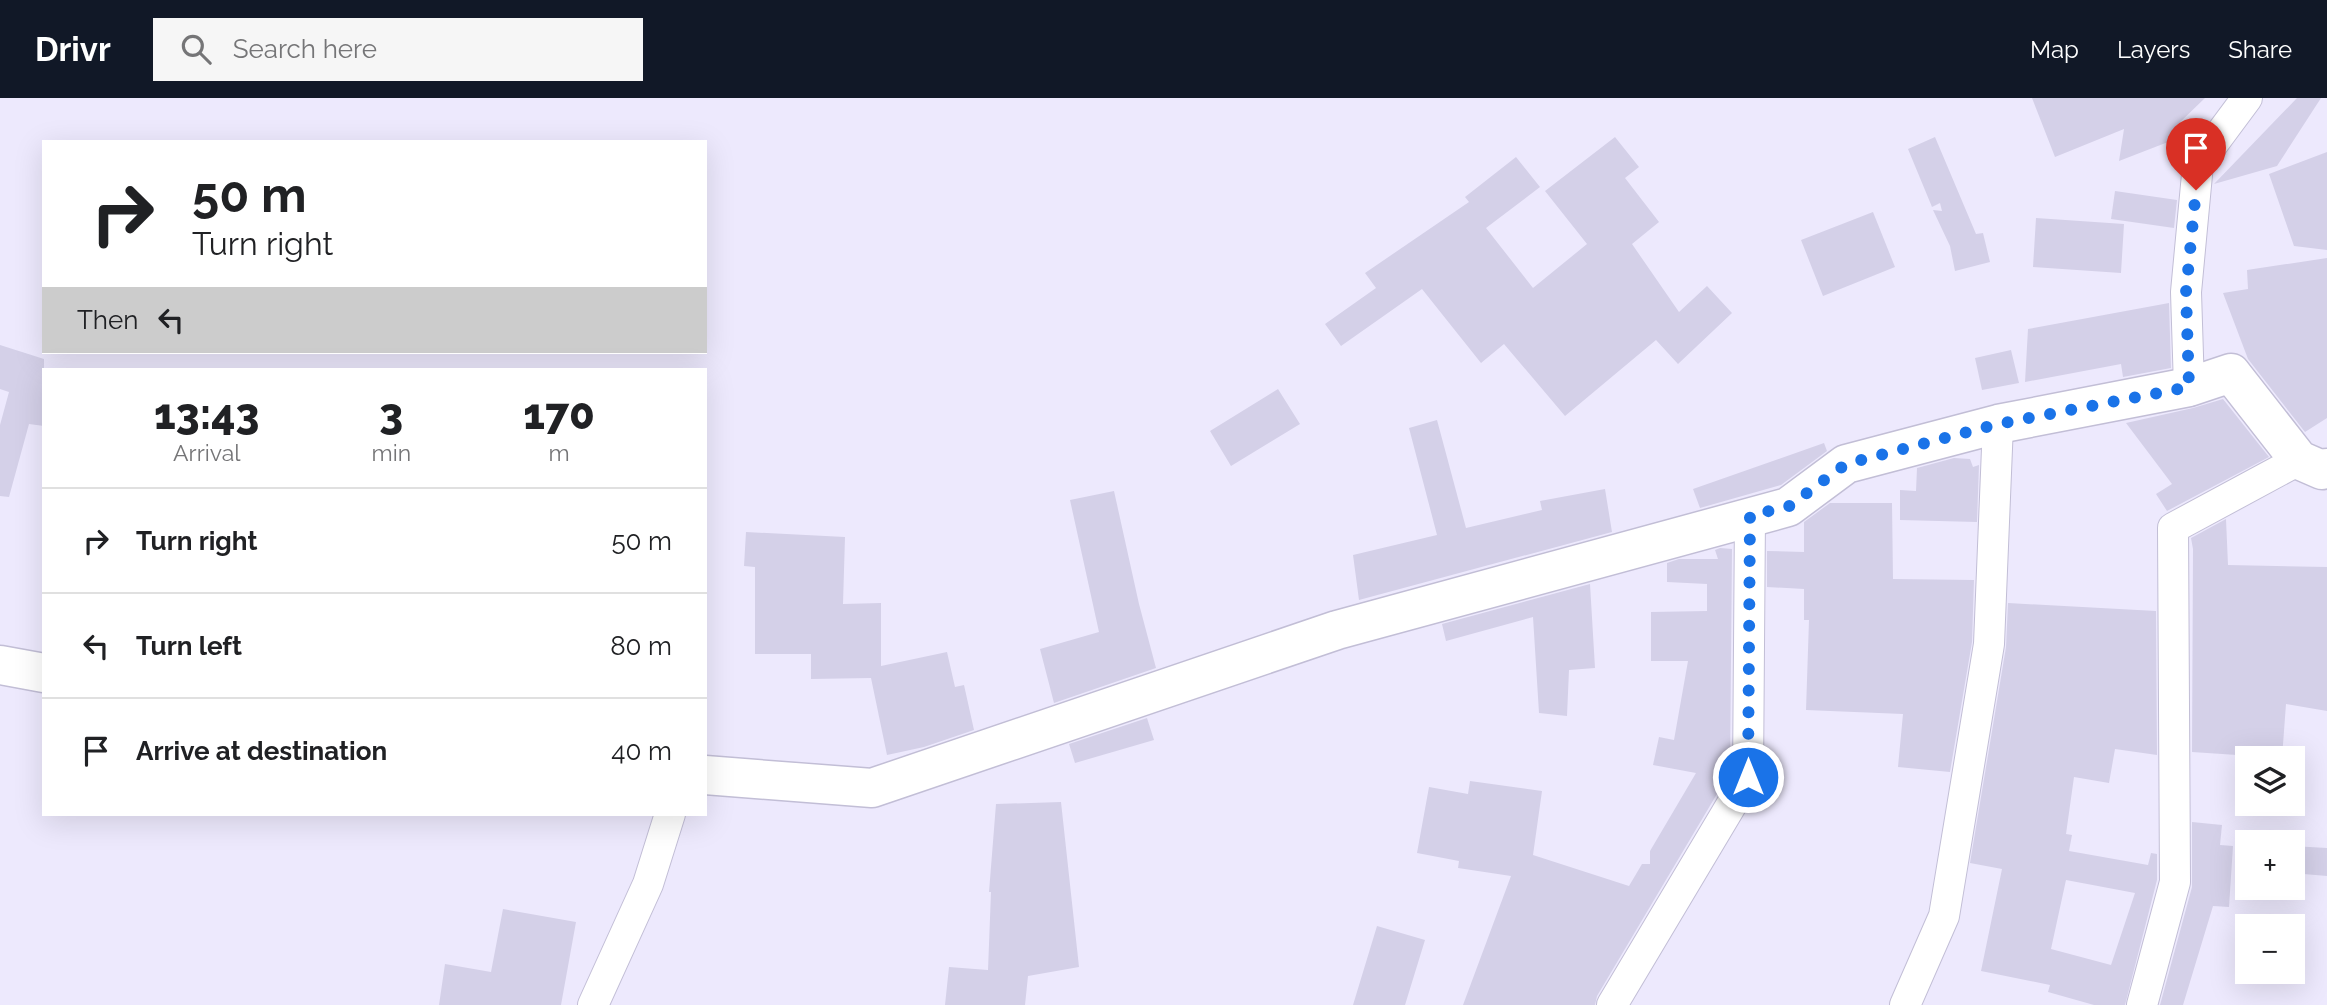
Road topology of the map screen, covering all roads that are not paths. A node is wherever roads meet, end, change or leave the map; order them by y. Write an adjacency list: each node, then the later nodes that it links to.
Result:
1 (2247, 98): 2 (street)
2 (2189, 387): 3 (street); 4 (street)
3 (1998, 424): 5 (street); 12 (street)
4 (2313, 464): 13 (street)
5 (1750, 515): 8 (street); 11 (street)
6 (0, 665): 7 (street)
7 (42, 673)
8 (707, 775)
9 (669, 816): 10 (street)
10 (593, 1005)
11 (1612, 1005)
12 (1905, 1005)
13 (2142, 1005)

